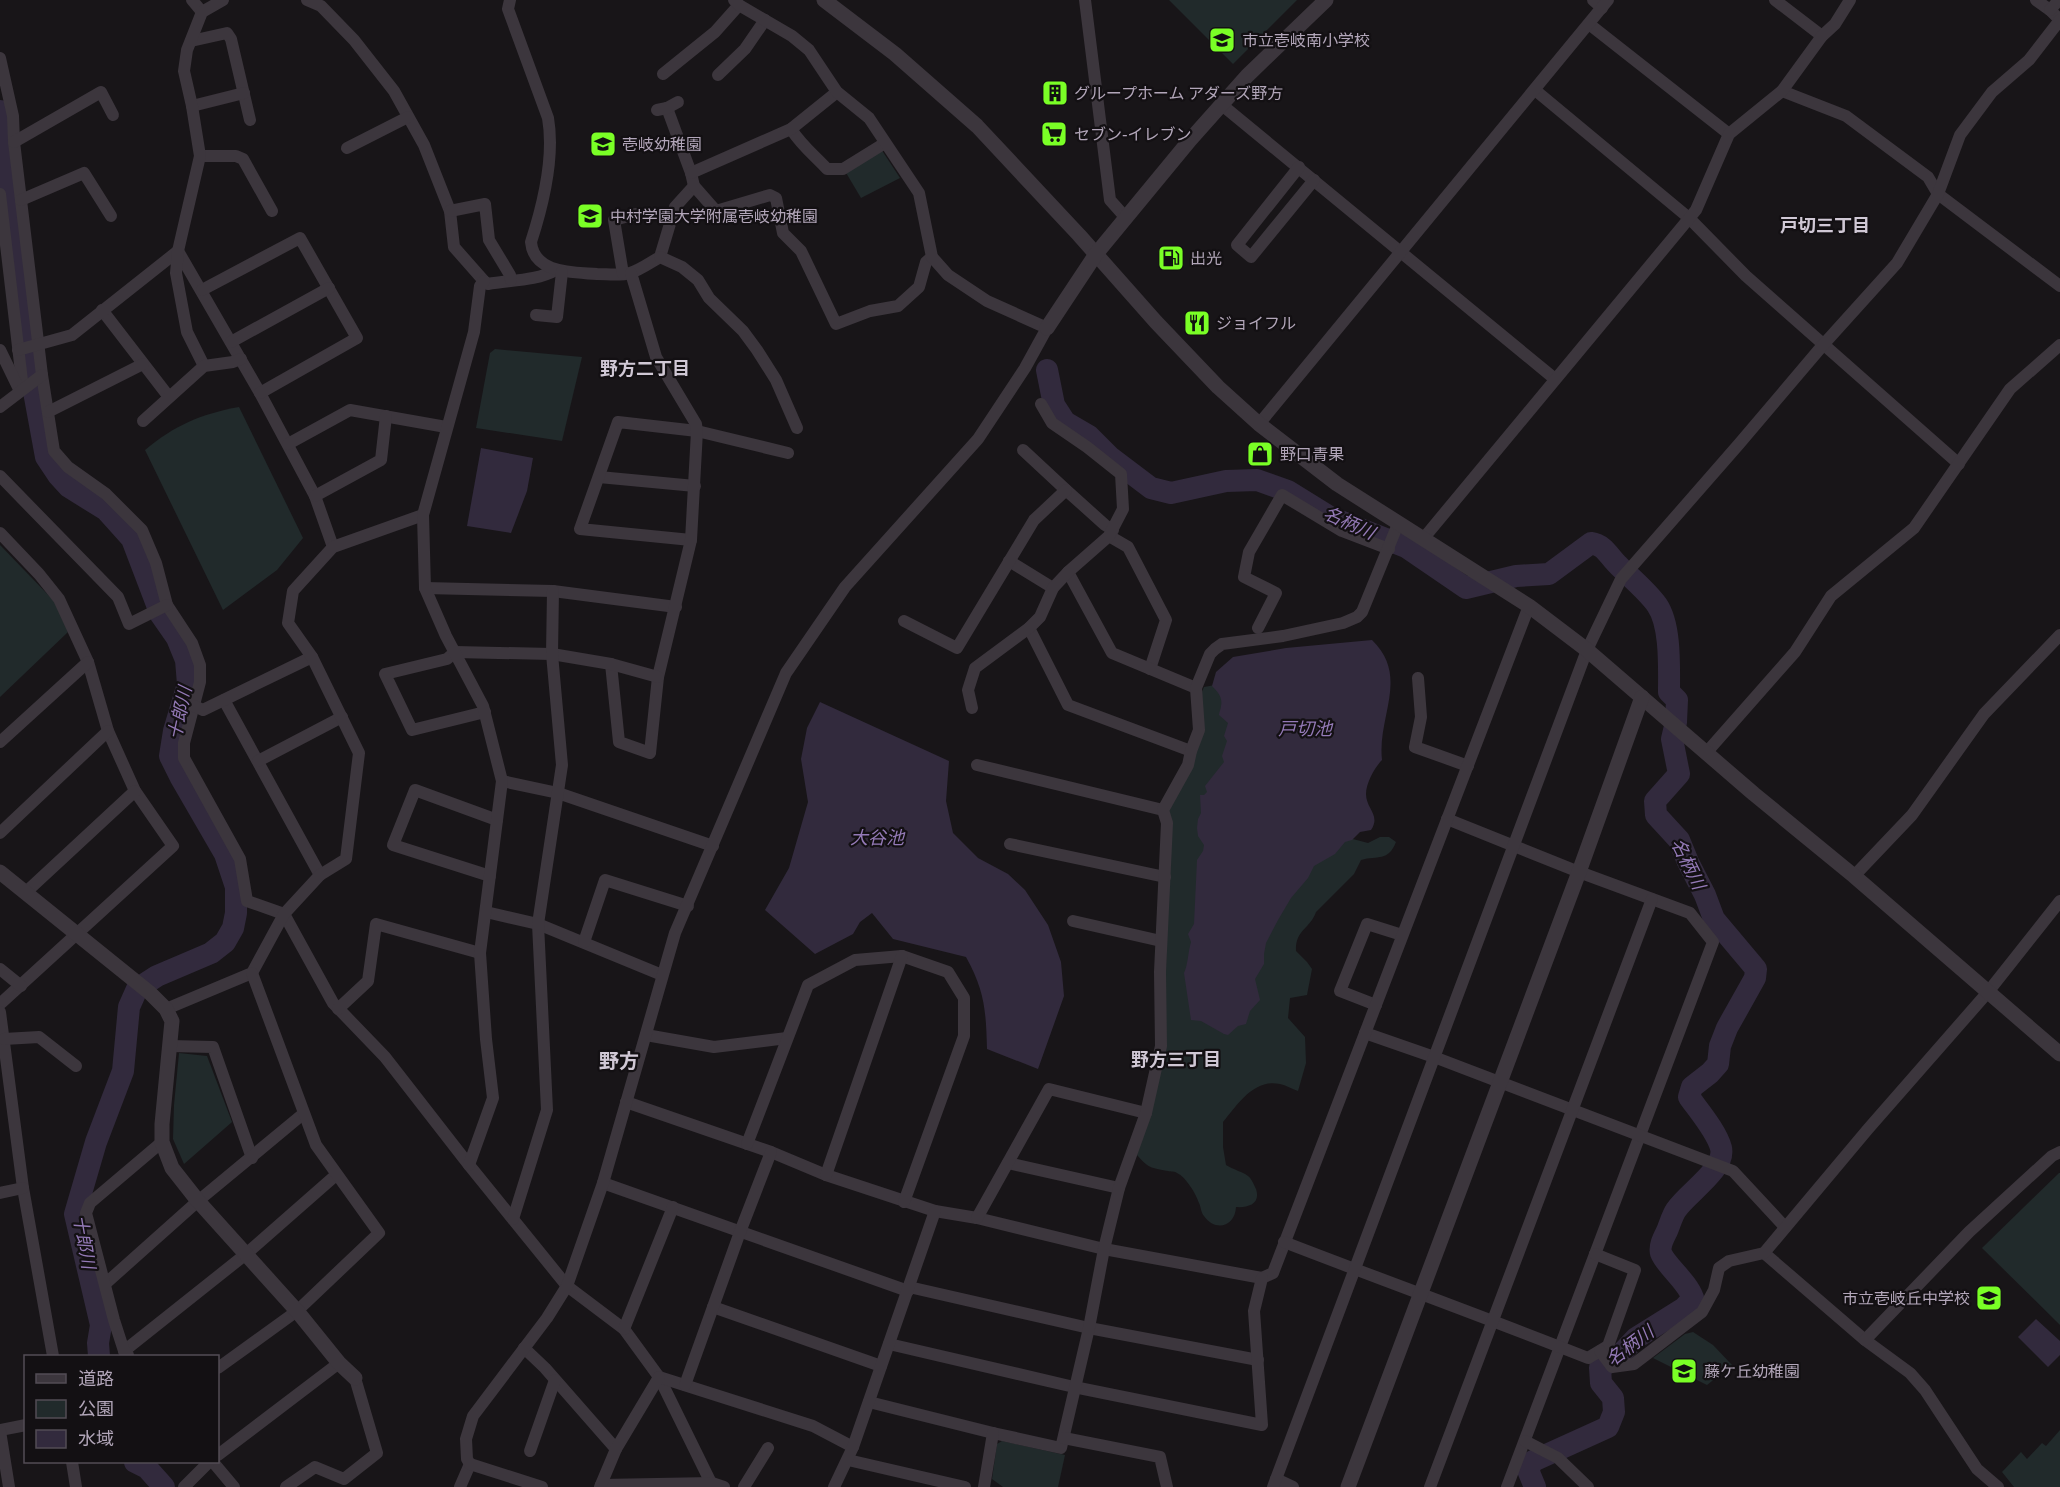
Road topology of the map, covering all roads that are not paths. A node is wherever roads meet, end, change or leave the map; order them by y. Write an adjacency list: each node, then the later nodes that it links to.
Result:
1 (192, 0): 15 (street)
2 (223, 0): 15 (street)
3 (307, 0): 13 (street)
4 (510, 0): 58 (street)
5 (824, 0): 55 (street)
6 (1084, 0): 51 (street)
7 (1326, 0): 29 (street)
8 (1775, 0): 19 (street)
9 (1850, 0): 19 (street)
10 (2036, 0): 14 (street)
11 (737, 2): 16 (street); 22 (street)
12 (1601, 2): 18 (street)
13 (323, 3): 32 (street)
14 (2054, 5): 17 (street)
15 (202, 12): 20 (street)
16 (765, 20): 23 (street); 26 (street)
17 (2060, 20): 45 (street)
18 (1589, 24): 24 (street); 35 (street)
19 (1822, 36): 25 (street)
20 (191, 41): 27 (street); 30 (street)
21 (0, 58): 36 (street)
22 (663, 74)
23 (717, 75)
24 (1535, 90): 52 (street); 53 (street)
25 (1782, 91): 35 (street); 45 (street)
26 (837, 92): 34 (street); 37 (street)
27 (244, 93): 30 (street); 33 (street)
28 (678, 102): 41 (street)
29 (1222, 105): 40 (street); 51 (street)
30 (192, 106): 39 (street)
31 (113, 116): 36 (street)
32 (408, 117): 38 (street); 48 (street)
33 (250, 120)
34 (791, 129): 37 (street); 41 (street)
35 (1729, 134): 52 (street)
36 (14, 142): 46 (street)
37 (885, 143): 57 (street)
38 (346, 148)
39 (200, 156): 47 (street); 54 (street)
40 (1299, 167): 42 (street); 42 (street)
41 (692, 173): 43 (street)
42 (1314, 180): 53 (street)
43 (694, 186): 56 (street); 57 (street)
44 (0, 194): 73 (street)
45 (1938, 194): 62 (street); 70 (street)
46 (21, 201): 50 (street); 69 (street)
47 (272, 211)
48 (450, 211): 60 (street); 61 (street)
49 (636, 214): 59 (street)
50 (111, 216)
51 (1126, 218): 55 (street)
52 (1689, 218): 70 (street); 78 (street)
53 (1400, 250): 78 (street); 87 (street)
54 (178, 251): 64 (street); 65 (street); 76 (street)
55 (1096, 254): 67 (street); 87 (street)
56 (660, 257): 59 (street); 89 (street)
57 (932, 257): 67 (street)
58 (559, 271): 59 (street); 60 (street); 66 (street)
59 (627, 274): 90 (street)
60 (511, 280): 61 (street)
61 (484, 281): 88 (street)
62 (2060, 286)
63 (329, 288): 64 (street); 68 (street); 80 (street)
64 (202, 290): 68 (street)
65 (102, 310): 69 (street); 75 (street)
66 (536, 315)
67 (1047, 328): 151 (street)
68 (231, 342): 74 (street)
69 (39, 345): 73 (street); 77 (street)
70 (1823, 345): 94 (street); 120 (street)
71 (2060, 345): 94 (street)
72 (0, 350): 79 (street)
73 (18, 350): 79 (street)
74 (241, 359): 76 (street); 80 (street)
75 (143, 364): 81 (street); 84 (street)
76 (204, 366): 81 (street)
77 (42, 375): 79 (street); 84 (street)
78 (1555, 379): 104 (street)
79 (22, 391): 83 (street)
80 (260, 393): 91 (street)
81 (169, 397): 86 (street)
82 (1041, 404): 103 (street)
83 (0, 407)
84 (48, 412): 113 (street)
85 (386, 416): 88 (street); 91 (street); 99 (street)
86 (143, 421)
87 (1258, 424): 101 (street)
88 (446, 427): 100 (street)
89 (797, 428)
90 (697, 430): 93 (street); 96 (street); 97 (street)
91 (288, 444): 99 (street)
92 (1023, 450): 98 (street)
93 (788, 453)
94 (1959, 464): 138 (street)
95 (0, 476): 113 (street)
96 (599, 477): 97 (street); 105 (street)
97 (695, 486): 105 (street)
98 (1066, 490): 103 (street); 108 (street)
99 (315, 496): 106 (street)
100 (423, 515): 106 (street); 110 (street)
101 (1396, 530): 104 (street); 107 (street)
102 (0, 533): 124 (street)
103 (1111, 533): 109 (street); 126 (street)
104 (1423, 539): 114 (street)
105 (691, 540): 115 (street)
106 (333, 547): 123 (street)
107 (1389, 549): 118 (street); 129 (street)
108 (1009, 561): 111 (street); 116 (street)
109 (1068, 572): 111 (street); 126 (street)
110 (425, 588): 112 (street); 121 (street)
111 (1053, 588): 117 (street)
112 (553, 591): 115 (street); 122 (street)
113 (167, 605): 132 (street)
114 (1529, 606): 120 (street); 142 (street)
115 (676, 608): 127 (street)
116 (904, 621)
117 (1029, 628): 133 (street); 139 (street)
118 (1258, 628)
119 (2060, 635): 157 (street)
120 (1587, 650): 130 (street); 152 (street)
121 (455, 652): 122 (street); 134 (street); 134 (street)
122 (552, 654): 125 (street); 145 (street)
123 (312, 657): 131 (street); 135 (street)
124 (88, 662): 136 (street); 137 (street)
125 (611, 664): 127 (street); 127 (street)
126 (1150, 669): 129 (street)
127 (658, 677)
128 (1418, 678): 142 (street)
129 (1196, 688): 139 (street)
130 (1642, 697): 138 (street); 154 (street)
131 (224, 700): 132 (street); 140 (street)
132 (194, 706): 164 (street)
133 (972, 708)
134 (485, 712): 143 (street)
135 (342, 717): 140 (street); 155 (street)
136 (108, 731): 144 (street); 149 (street)
137 (0, 742)
138 (1702, 749): 157 (street)
139 (1191, 751): 146 (street)
140 (258, 761): 155 (street)
141 (976, 765): 146 (street)
142 (1468, 766): 147 (street)
143 (502, 781): 145 (street); 148 (street)
144 (135, 791): 159 (street); 167 (street)
145 (558, 793): 151 (street); 166 (street)
146 (1163, 810): 158 (street)
147 (1447, 819): 152 (street); 168 (street)
148 (497, 820): 156 (street); 156 (street)
149 (0, 832)
150 (1010, 844): 158 (street)
151 (713, 846): 162 (street)
152 (1514, 846): 154 (street); 189 (street)
153 (0, 872): 159 (street)
154 (1579, 872): 160 (street); 191 (street)
155 (320, 875): 164 (street)
156 (490, 876): 163 (street)
157 (1854, 876): 177 (street)
158 (1165, 877): 169 (street)
159 (25, 893): 167 (street)
160 (1652, 899): 193 (street); 196 (street)
161 (2060, 901): 177 (street)
162 (688, 906): 170 (street); 175 (street)
163 (486, 912): 166 (street); 171 (street)
164 (284, 914): 174 (street); 181 (street)
165 (1073, 921): 169 (street)
166 (538, 924): 170 (street); 215 (street)
167 (77, 933): 176 (street); 180 (street)
168 (1402, 935): 179 (street); 179 (street)
169 (1161, 941): 194 (street)
170 (584, 942): 175 (street)
171 (480, 953): 181 (street); 203 (street)
172 (902, 956): 185 (street); 205 (street); 211 (street)
173 (0, 969): 176 (street)
174 (252, 973): 180 (street); 195 (street)
175 (662, 975): 184 (street)
176 (21, 986): 178 (street)
177 (1988, 992): 188 (street); 216 (street)
178 (0, 1004)
179 (1376, 1005): 183 (street)
180 (166, 1009): 187 (street)
181 (338, 1009): 203 (street)
182 (0, 1012): 186 (street)
183 (1365, 1033): 189 (street); 218 (street)
184 (646, 1035): 185 (street); 192 (street)
185 (788, 1038): 198 (street)
186 (3, 1039): 190 (street); 207 (street)
187 (170, 1046): 197 (street); 201 (street)
188 (2060, 1054)
189 (1434, 1057): 191 (street); 223 (street)
190 (76, 1066)
191 (1500, 1083): 193 (street); 228 (street)
192 (626, 1102): 198 (street); 206 (street)
193 (1573, 1109): 196 (street); 231 (street)
194 (1146, 1113): 202 (street); 208 (street)
195 (303, 1114): 201 (street); 204 (street)
196 (1640, 1136): 216 (street); 222 (street)
197 (162, 1142): 210 (street); 225 (street)
198 (747, 1144): 199 (street)
199 (771, 1152): 205 (street); 217 (street)
200 (2060, 1152): 234 (street)
201 (252, 1158): 210 (street)
202 (1008, 1163): 208 (street); 214 (street)
203 (469, 1166): 215 (street)
204 (336, 1175): 221 (street); 230 (street)
205 (826, 1175): 211 (street)
206 (603, 1182): 212 (street); 226 (street)
207 (23, 1188): 209 (street); 240 (street)
208 (1119, 1188): 219 (street)
209 (0, 1193)
210 (198, 1201): 221 (street); 225 (street)
211 (904, 1202): 213 (street)
212 (673, 1207): 217 (street); 233 (street)
213 (935, 1211): 214 (street); 227 (street)
214 (977, 1218): 219 (street)
215 (513, 1219): 226 (street)
216 (1785, 1227): 220 (street)
217 (740, 1232): 227 (street); 229 (street)
218 (1284, 1242): 223 (street); 224 (street)
219 (1104, 1249): 224 (street); 232 (street)
220 (1764, 1252): 234 (street); 238 (street)
221 (246, 1254): 230 (street); 239 (street)
222 (1595, 1254): 236 (street); 238 (street)
223 (1355, 1269): 228 (street); 266 (street)
224 (1262, 1278): 241 (street)
225 (105, 1284): 239 (street)
226 (567, 1286): 233 (street); 237 (street)
227 (909, 1289): 232 (street); 235 (street)
228 (1420, 1293): 231 (street); 283 (street)
229 (713, 1307): 243 (street); 248 (street)
230 (297, 1311): 242 (street); 244 (street)
231 (1492, 1323): 236 (street); 284 (street)
232 (1089, 1328): 241 (street); 249 (street)
233 (624, 1329): 245 (street)
234 (1865, 1340): 287 (street)
235 (889, 1344): 243 (street); 249 (street)
236 (1560, 1347): 238 (street); 255 (street)
237 (524, 1348): 247 (street); 265 (street)
238 (1600, 1351)
239 (127, 1354)
240 (53, 1355)
241 (1258, 1360): 249 (street)
242 (339, 1363): 246 (street); 260 (street)
243 (880, 1366): 250 (street)
244 (219, 1367)
245 (658, 1377): 248 (street); 258 (street); 267 (street)
246 (355, 1378): 273 (street)
247 (555, 1380): 258 (street); 259 (street)
248 (685, 1385): 256 (street)
249 (1074, 1387): 254 (street)
250 (869, 1402): 253 (street); 256 (street)
251 (24, 1425): 252 (street)
252 (0, 1430): 269 (street)
253 (993, 1433): 254 (street); 280 (street)
254 (1064, 1438): 281 (street)
255 (1524, 1441): 285 (street); 286 (street)
256 (853, 1447): 261 (street)
257 (768, 1448): 277 (street)
258 (616, 1449): 268 (street)
259 (530, 1451)
260 (219, 1454)
261 (848, 1460): 278 (street); 279 (street)
262 (72, 1463): 270 (street)
263 (209, 1463): 271 (street)
264 (213, 1463): 272 (street)
265 (470, 1464): 274 (street); 275 (street)
266 (1274, 1483): 282 (street)
267 (712, 1485): 268 (street); 276 (street)
268 (600, 1486)
269 (9, 1487)
270 (76, 1487)
271 (184, 1487)
272 (234, 1487)
273 (286, 1487)
274 (460, 1487)
275 (542, 1487)
276 (724, 1487)
277 (744, 1487)
278 (834, 1487)
279 (965, 1487)
280 (984, 1487)
281 (1167, 1487)
282 (1293, 1487)
283 (1348, 1487)
284 (1430, 1487)
285 (1507, 1487)
286 (1588, 1487)
287 (1998, 1487)

